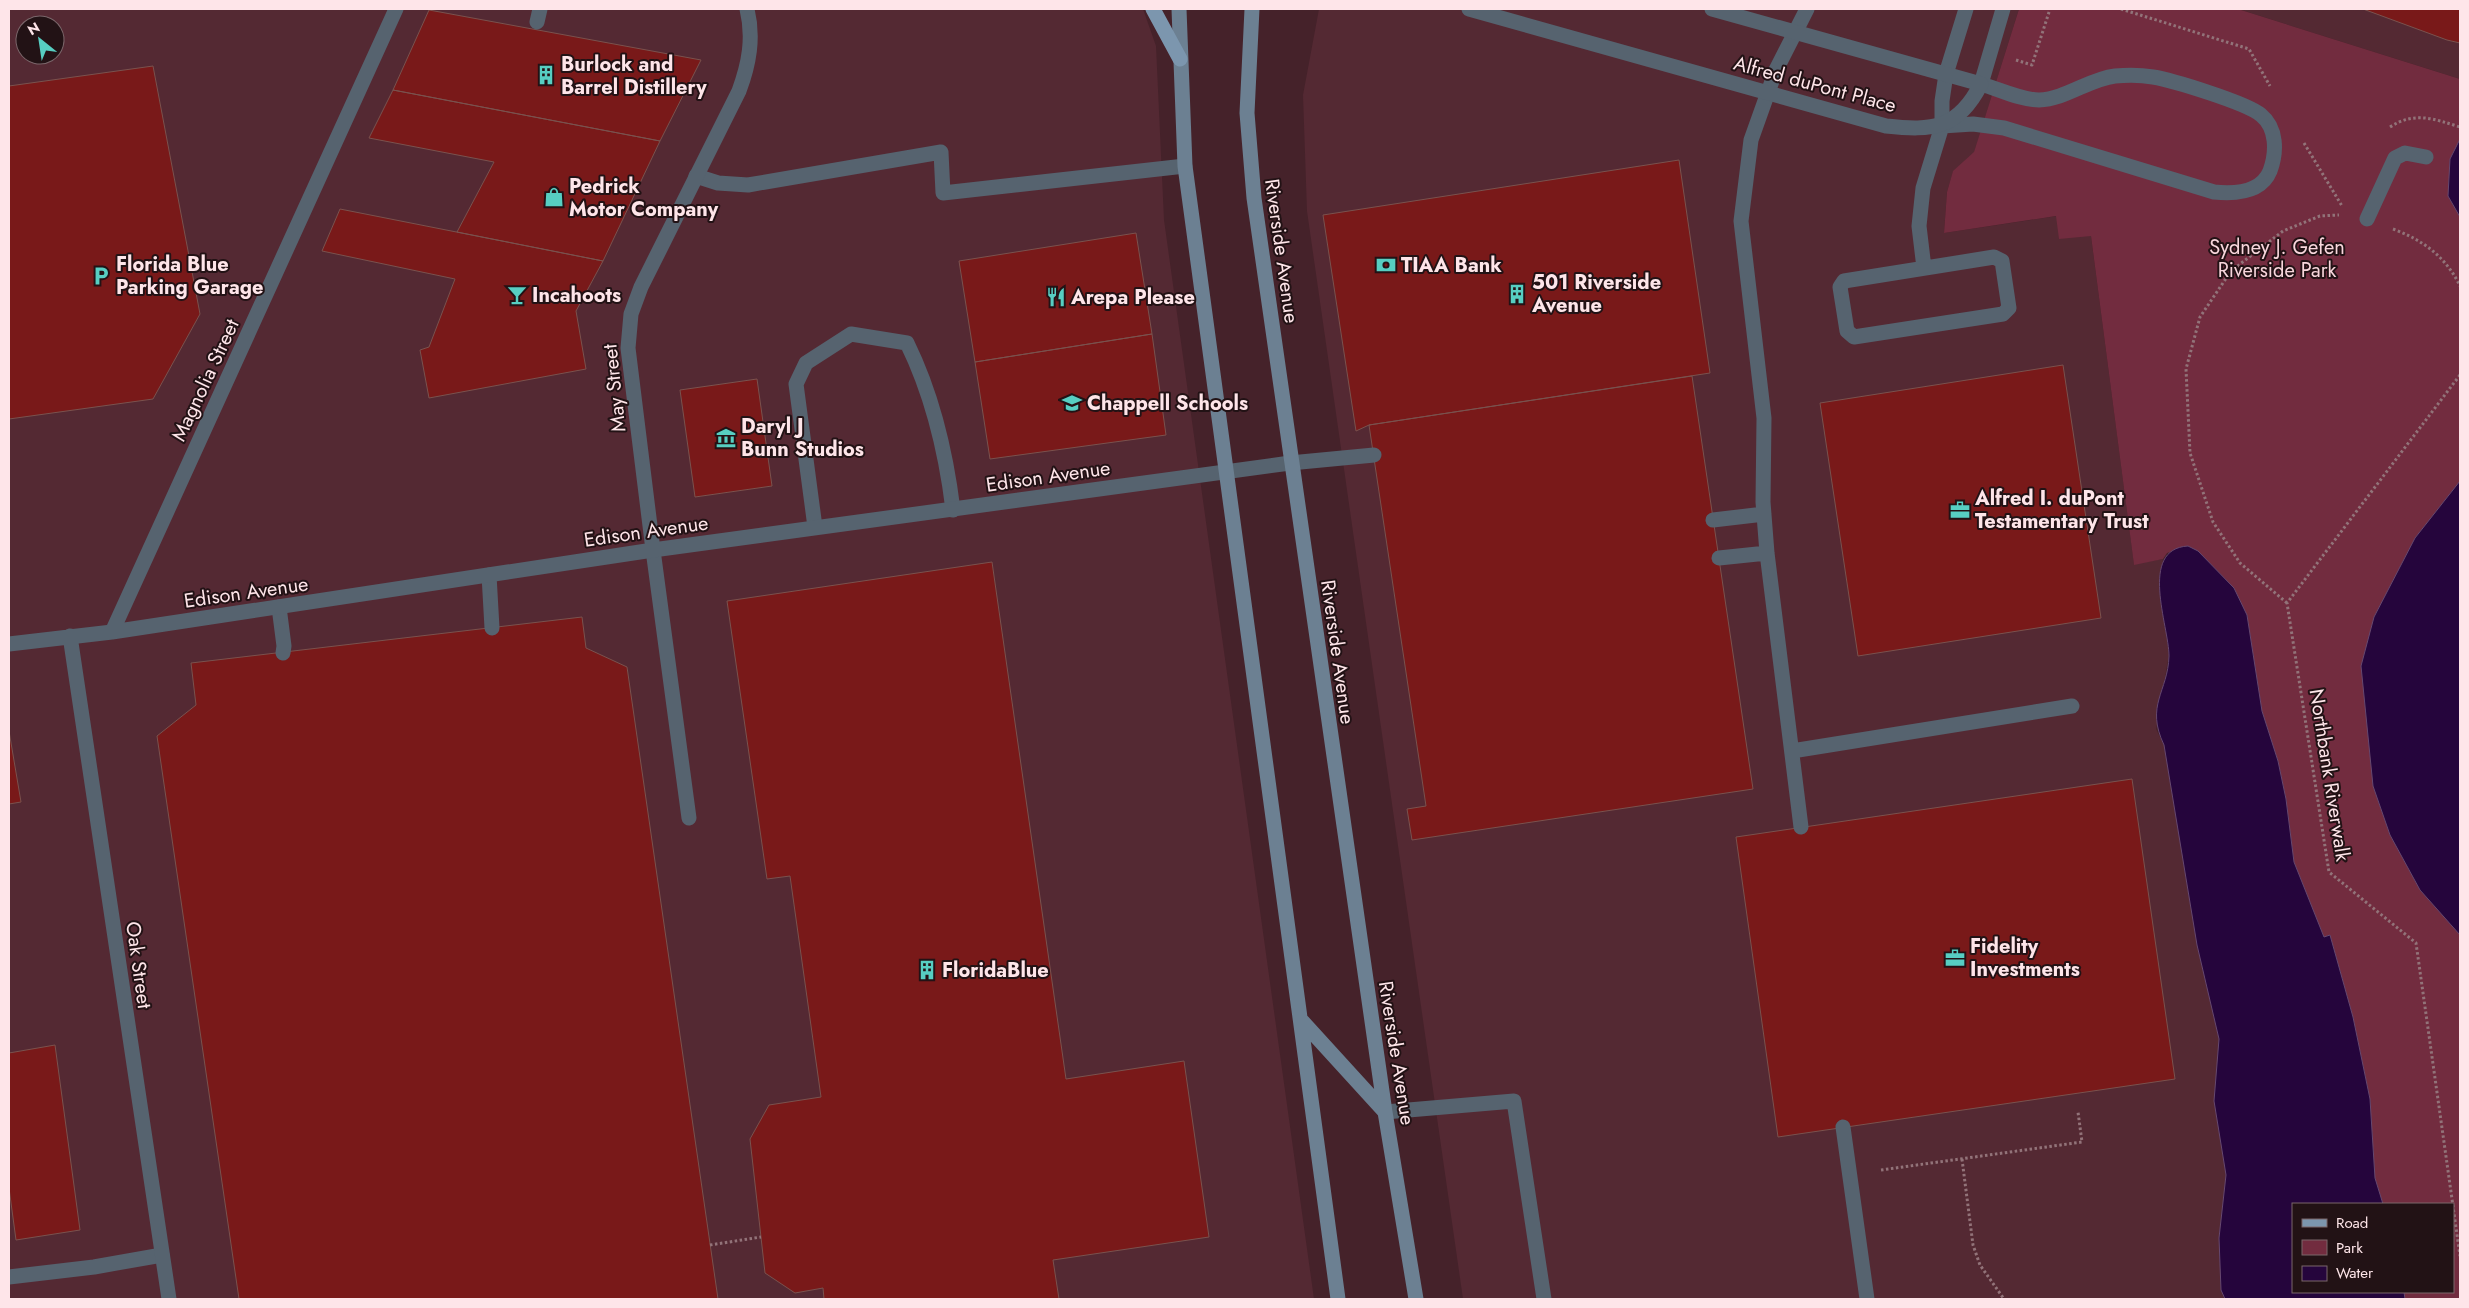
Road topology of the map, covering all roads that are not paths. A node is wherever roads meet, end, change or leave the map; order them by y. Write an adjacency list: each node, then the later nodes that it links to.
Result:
1 (396, 9): 35 (street, Magnolia Street)
2 (747, 9): 19 (street, May Street)
3 (1153, 9): 12 (main road)
4 (1179, 9): 12 (main road)
5 (1252, 9): 23 (main road, Riverside Avenue)
6 (1470, 9): 15 (street, Alfred duPont Place)
7 (1712, 9): 11 (street)
8 (1807, 9): 11 (street)
9 (1966, 9): 13 (street)
10 (2003, 9): 14 (street)
11 (1793, 32): 13 (street); 15 (street)
12 (1180, 59): 18 (main road)
13 (1946, 74): 14 (street); 16 (street)
14 (1981, 84): 16 (street); 16 (street, Alfred duPont Place)
15 (1767, 92): 16 (street, Alfred duPont Place); 26 (street)
16 (1942, 126): 21 (street)
17 (2426, 157): 20 (street)
18 (1185, 166): 19 (street); 24 (main road)
19 (696, 176): 29 (street, May Street)
20 (2367, 219)
21 (1924, 268): 21 (street)
22 (1374, 455): 23 (street, Edison Avenue)
23 (1290, 463): 24 (street, Edison Avenue); 44 (main road, Riverside Avenue)
24 (1226, 471): 25 (street, Edison Avenue); 43 (main road)
25 (953, 510): 28 (street, Edison Avenue); 28 (street)
26 (1764, 514): 27 (street); 30 (street)
27 (1713, 520)
28 (815, 528): 29 (street, Edison Avenue)
29 (653, 550): 32 (street, Edison Avenue); 41 (street, May Street)
30 (1767, 553): 31 (street); 40 (street)
31 (1719, 558)
32 (489, 575): 33 (street, Edison Avenue); 34 (street)
33 (279, 607): 35 (street, Edison Avenue); 38 (street)
34 (492, 628)
35 (112, 632): 36 (street, Edison Avenue)
36 (70, 636): 37 (street, Edison Avenue); 46 (street, Oak Street)
37 (9, 644)
38 (283, 653)
39 (2072, 706): 40 (street)
40 (1792, 752): 42 (street)
41 (689, 818)
42 (1801, 827)
43 (1302, 1021): 44 (main road); 49 (main road)
44 (1385, 1112): 50 (main road, Riverside Avenue); 51 (street)
45 (1843, 1128): 52 (street)
46 (162, 1255): 47 (street); 48 (street, Oak Street)
47 (9, 1278)
48 (168, 1299)
49 (1338, 1299)
50 (1416, 1299)
51 (1544, 1299)
52 (1867, 1299)

